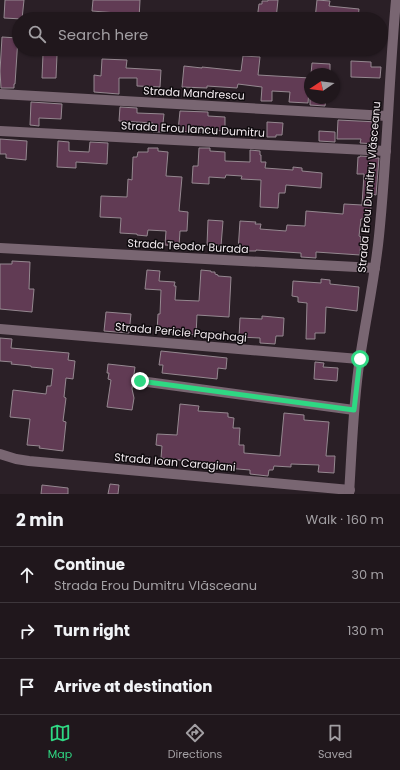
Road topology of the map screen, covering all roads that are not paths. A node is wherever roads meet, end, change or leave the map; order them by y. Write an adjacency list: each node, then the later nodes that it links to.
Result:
1 (396, 0): 3 (street, Strada Erou Dumitru Vlăsceanu)
2 (0, 94): 3 (street, Strada Mandrescu)
3 (387, 116): 5 (street, Strada Erou Dumitru Vlăsceanu)
4 (0, 131): 5 (street, Strada Erou Iancu Dumitru)
5 (386, 150): 7 (street, Strada Erou Dumitru Vlăsceanu)
6 (0, 248): 7 (street, Strada Teodor Burada)
7 (375, 268): 9 (street, Strada Erou Dumitru Vlăsceanu)
8 (0, 329): 9 (street, Strada Pericle Papahagi)
9 (360, 359): 11 (street, Strada Erou Dumitru Vlăsceanu)
10 (140, 381): 11 (street)
11 (354, 410): 13 (street, Strada Erou Dumitru Vlăsceanu)
12 (0, 454): 13 (street, Strada Ioan Caragiani)
13 (349, 492)

